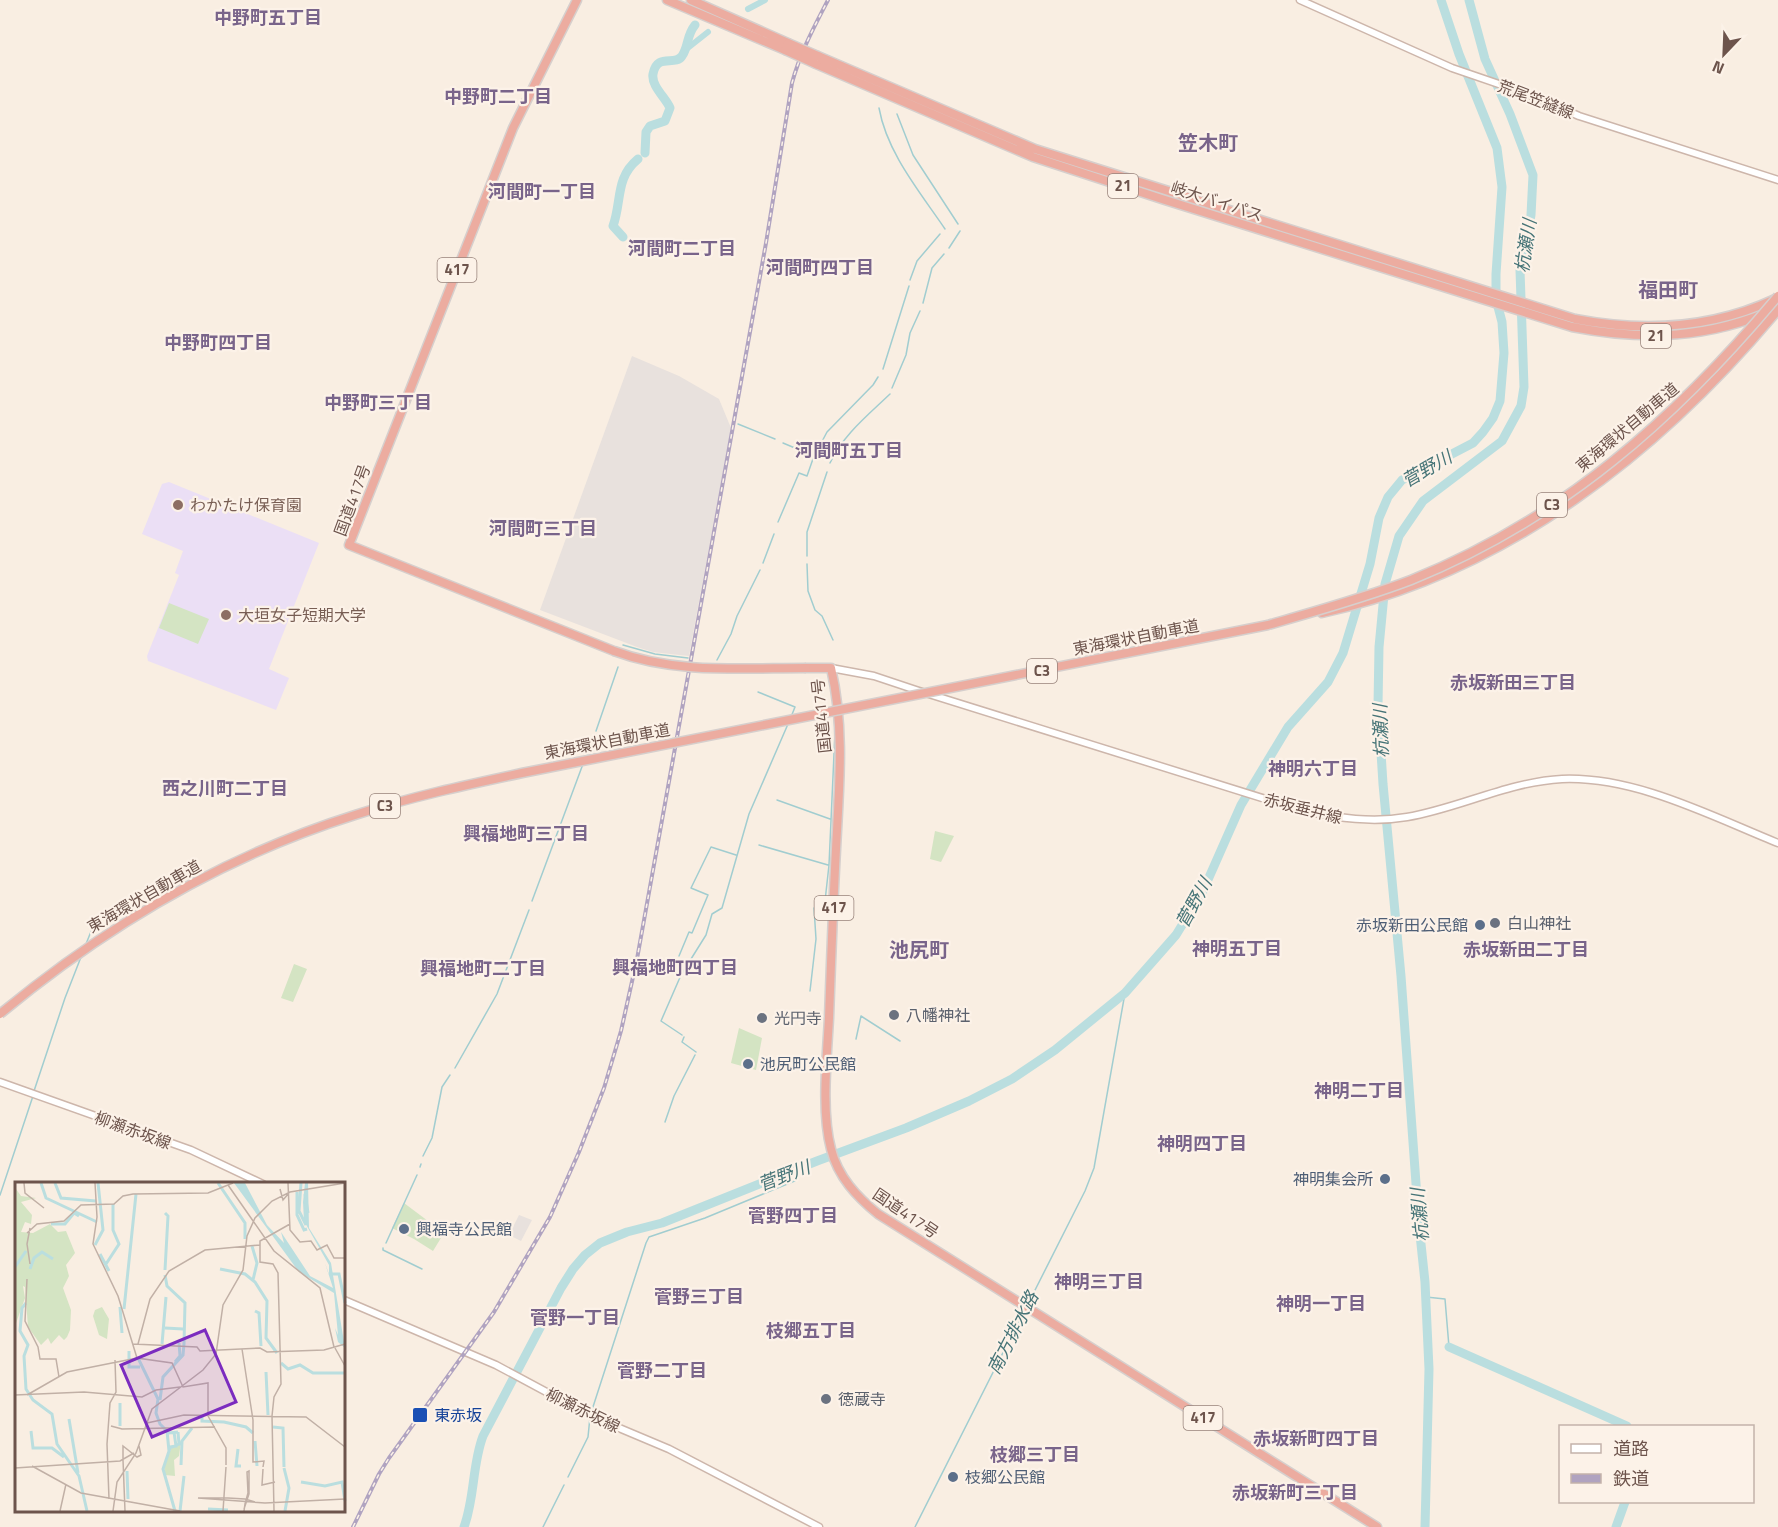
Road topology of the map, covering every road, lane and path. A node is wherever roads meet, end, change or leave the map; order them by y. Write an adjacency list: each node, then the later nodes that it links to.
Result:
1 (577, 0): 10 (highway, 国道417号 / 417, bridge)
2 (667, 0): 5 (highway, 岐大バイパス / 21)
3 (691, 0): 5 (highway, 岐大バイパス / 21)
4 (1300, 0): 6 (main road, 荒尾笠縫線)
5 (786, 46): 8 (highway, 岐大バイパス / 21, bridge)
6 (1778, 180)
7 (1778, 297): 8 (highway, 岐大バイパス / 21, bridge); 9 (highway, 東海環状自動車道 / C3, bridge)
8 (1773, 308): 9 (highway, 東海環状自動車道 / C3, bridge)
9 (1268, 625): 12 (highway, 東海環状自動車道 / C3, bridge)
10 (831, 668): 11 (main road, 赤坂垂井線); 17 (highway, 国道417号 / 417)
11 (1778, 843)
12 (0, 1014)
13 (0, 1082): 14 (main road, 柳瀬赤坂線)
14 (259, 1182)
15 (345, 1300): 16 (main road, 柳瀬赤坂線)
16 (819, 1527)
17 (1377, 1527)

